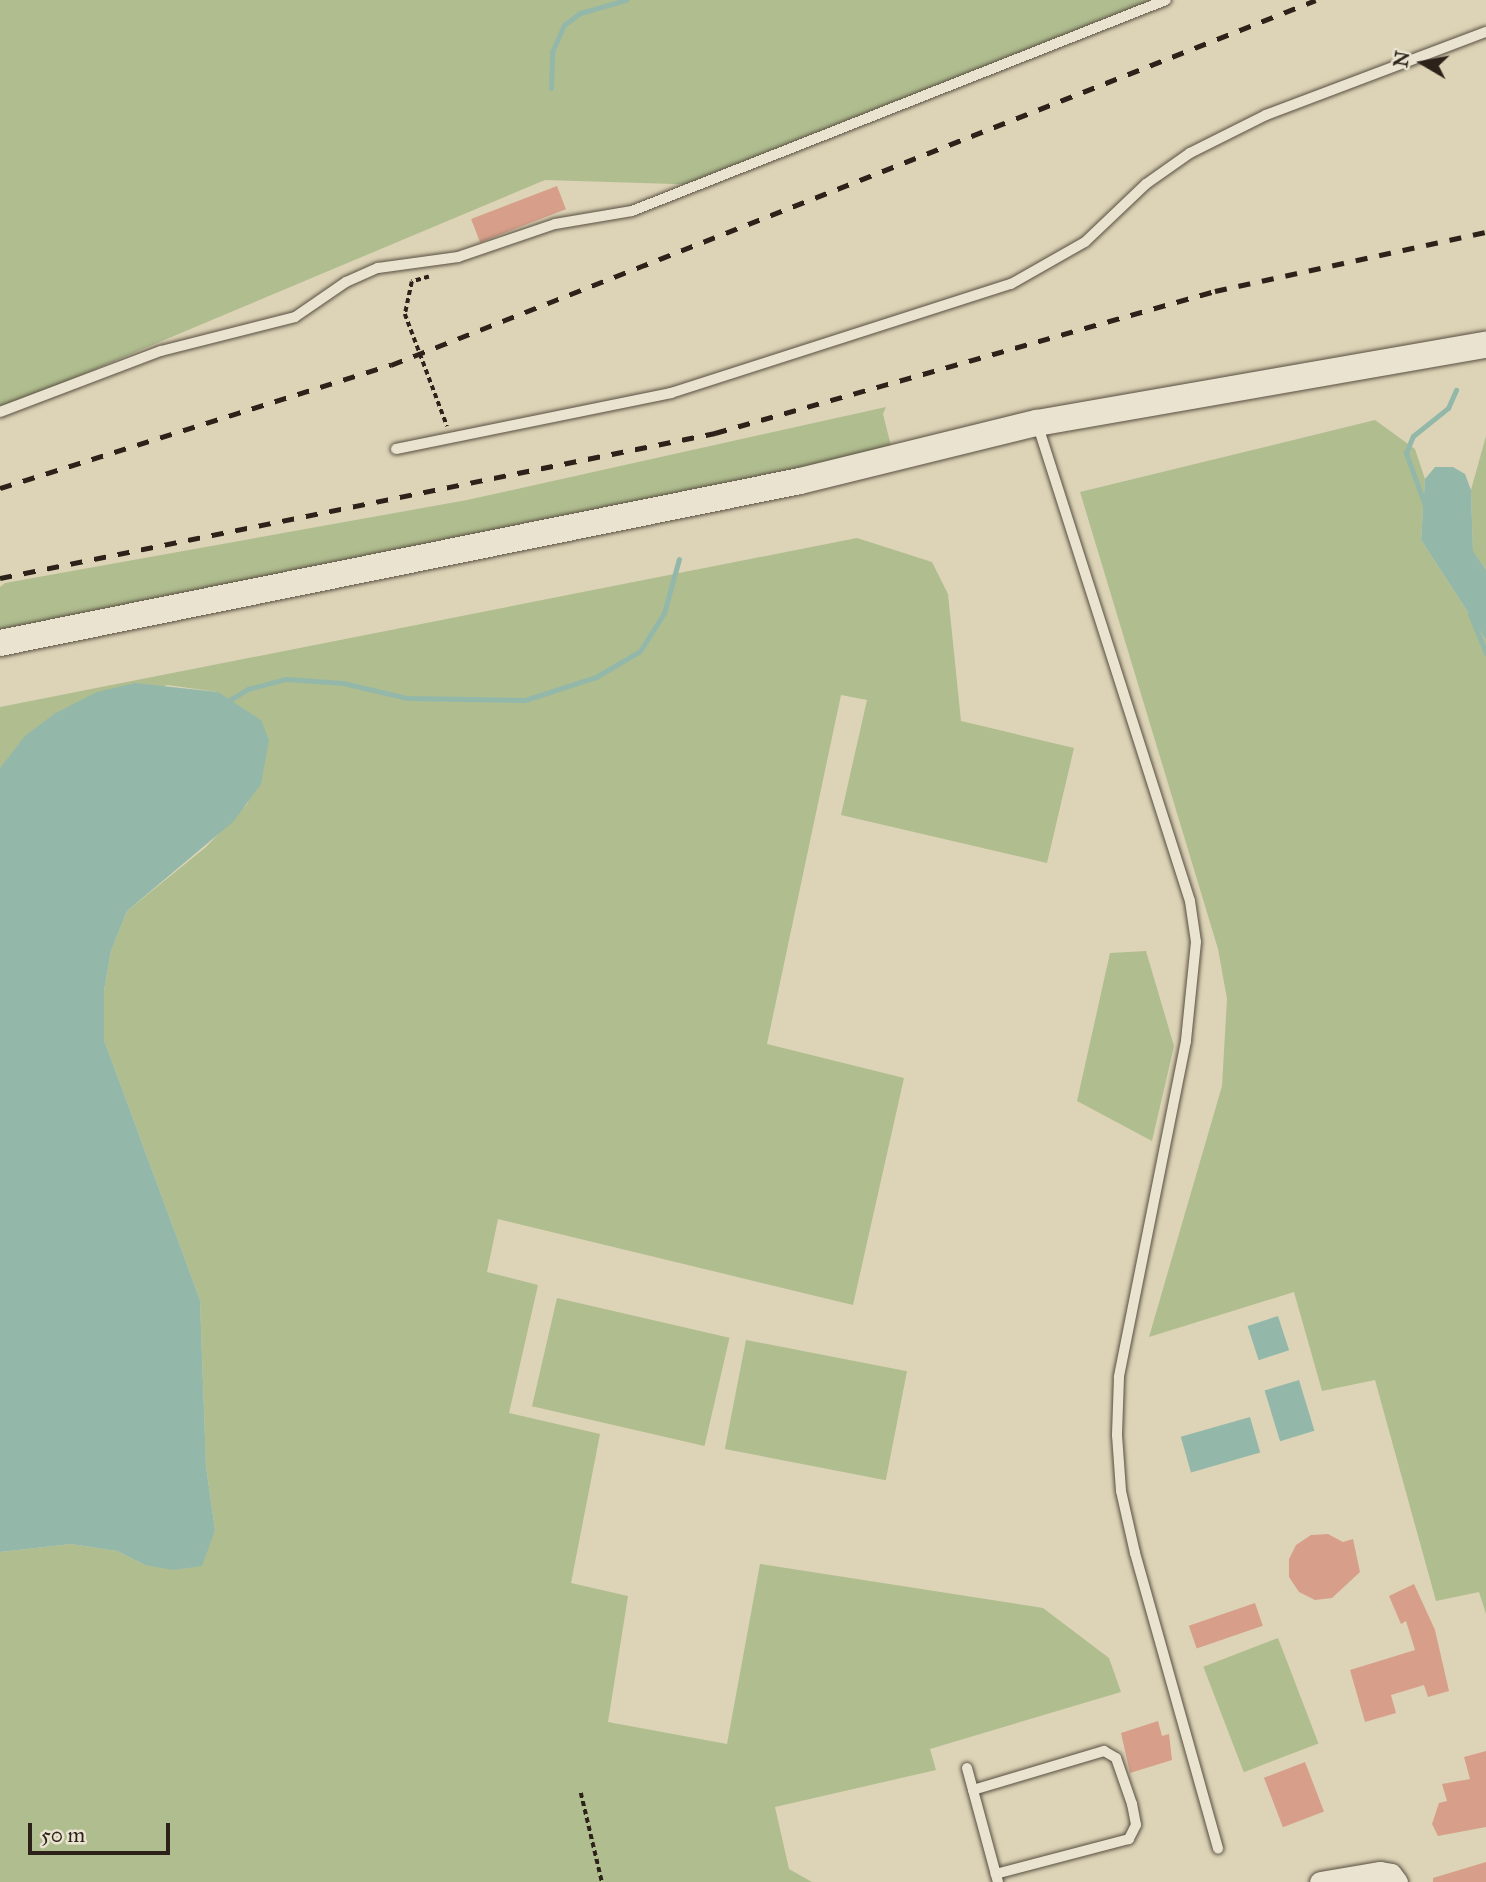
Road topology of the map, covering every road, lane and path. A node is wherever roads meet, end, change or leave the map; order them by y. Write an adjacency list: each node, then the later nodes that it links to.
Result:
1 (1166, 0): 5 (lane)
2 (1486, 32): 7 (lane)
3 (433, 276): 7 (path)
4 (1486, 345): 6 (street)
5 (0, 412)
6 (1037, 424): 9 (street); 13 (lane)
7 (452, 438): 8 (lane)
8 (396, 449)
9 (0, 643)
10 (967, 1768): 11 (lane)
11 (974, 1790): 14 (lane); 14 (lane)
12 (581, 1793): 16 (path)
13 (1218, 1849)
14 (997, 1878)
15 (1394, 1878): 17 (street)
16 (602, 1882)
17 (1320, 1882)

